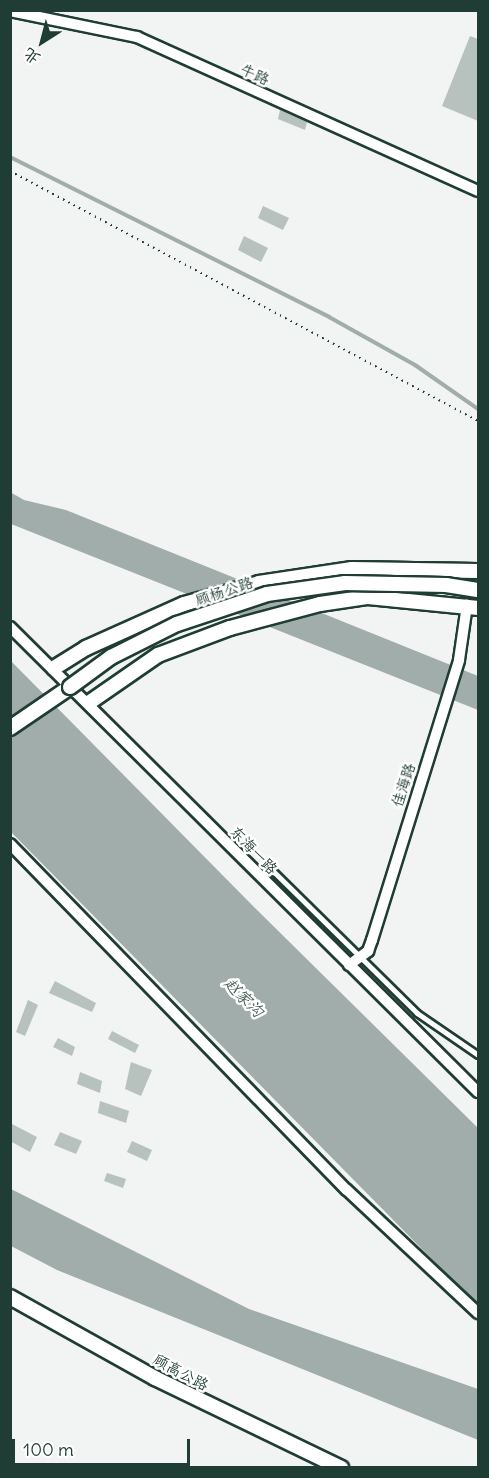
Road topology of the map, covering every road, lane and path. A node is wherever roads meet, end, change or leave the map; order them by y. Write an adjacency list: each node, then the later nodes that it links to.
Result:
1 (10, 11): 3 (street, 牛路)
2 (10, 171): 4 (path)
3 (478, 191)
4 (478, 421)
5 (478, 569): 9 (street)
6 (478, 590): 11 (street, 顾杨公路, bridge)
7 (473, 607): 10 (street); 14 (street, 佳海路)
8 (10, 627): 9 (street, 东海一路)
9 (54, 668): 10 (street, 东海一路)
10 (90, 702): 15 (street, 东海一路)
11 (10, 728)
12 (10, 844): 19 (street)
13 (269, 867): 14 (lane)
14 (362, 955): 15 (street, 佳海路); 16 (lane)
15 (349, 965): 17 (street, 东海一路)
16 (478, 1055)
17 (478, 1092)
18 (10, 1297): 20 (street, 顾高公路)
19 (478, 1313)
20 (341, 1467)

